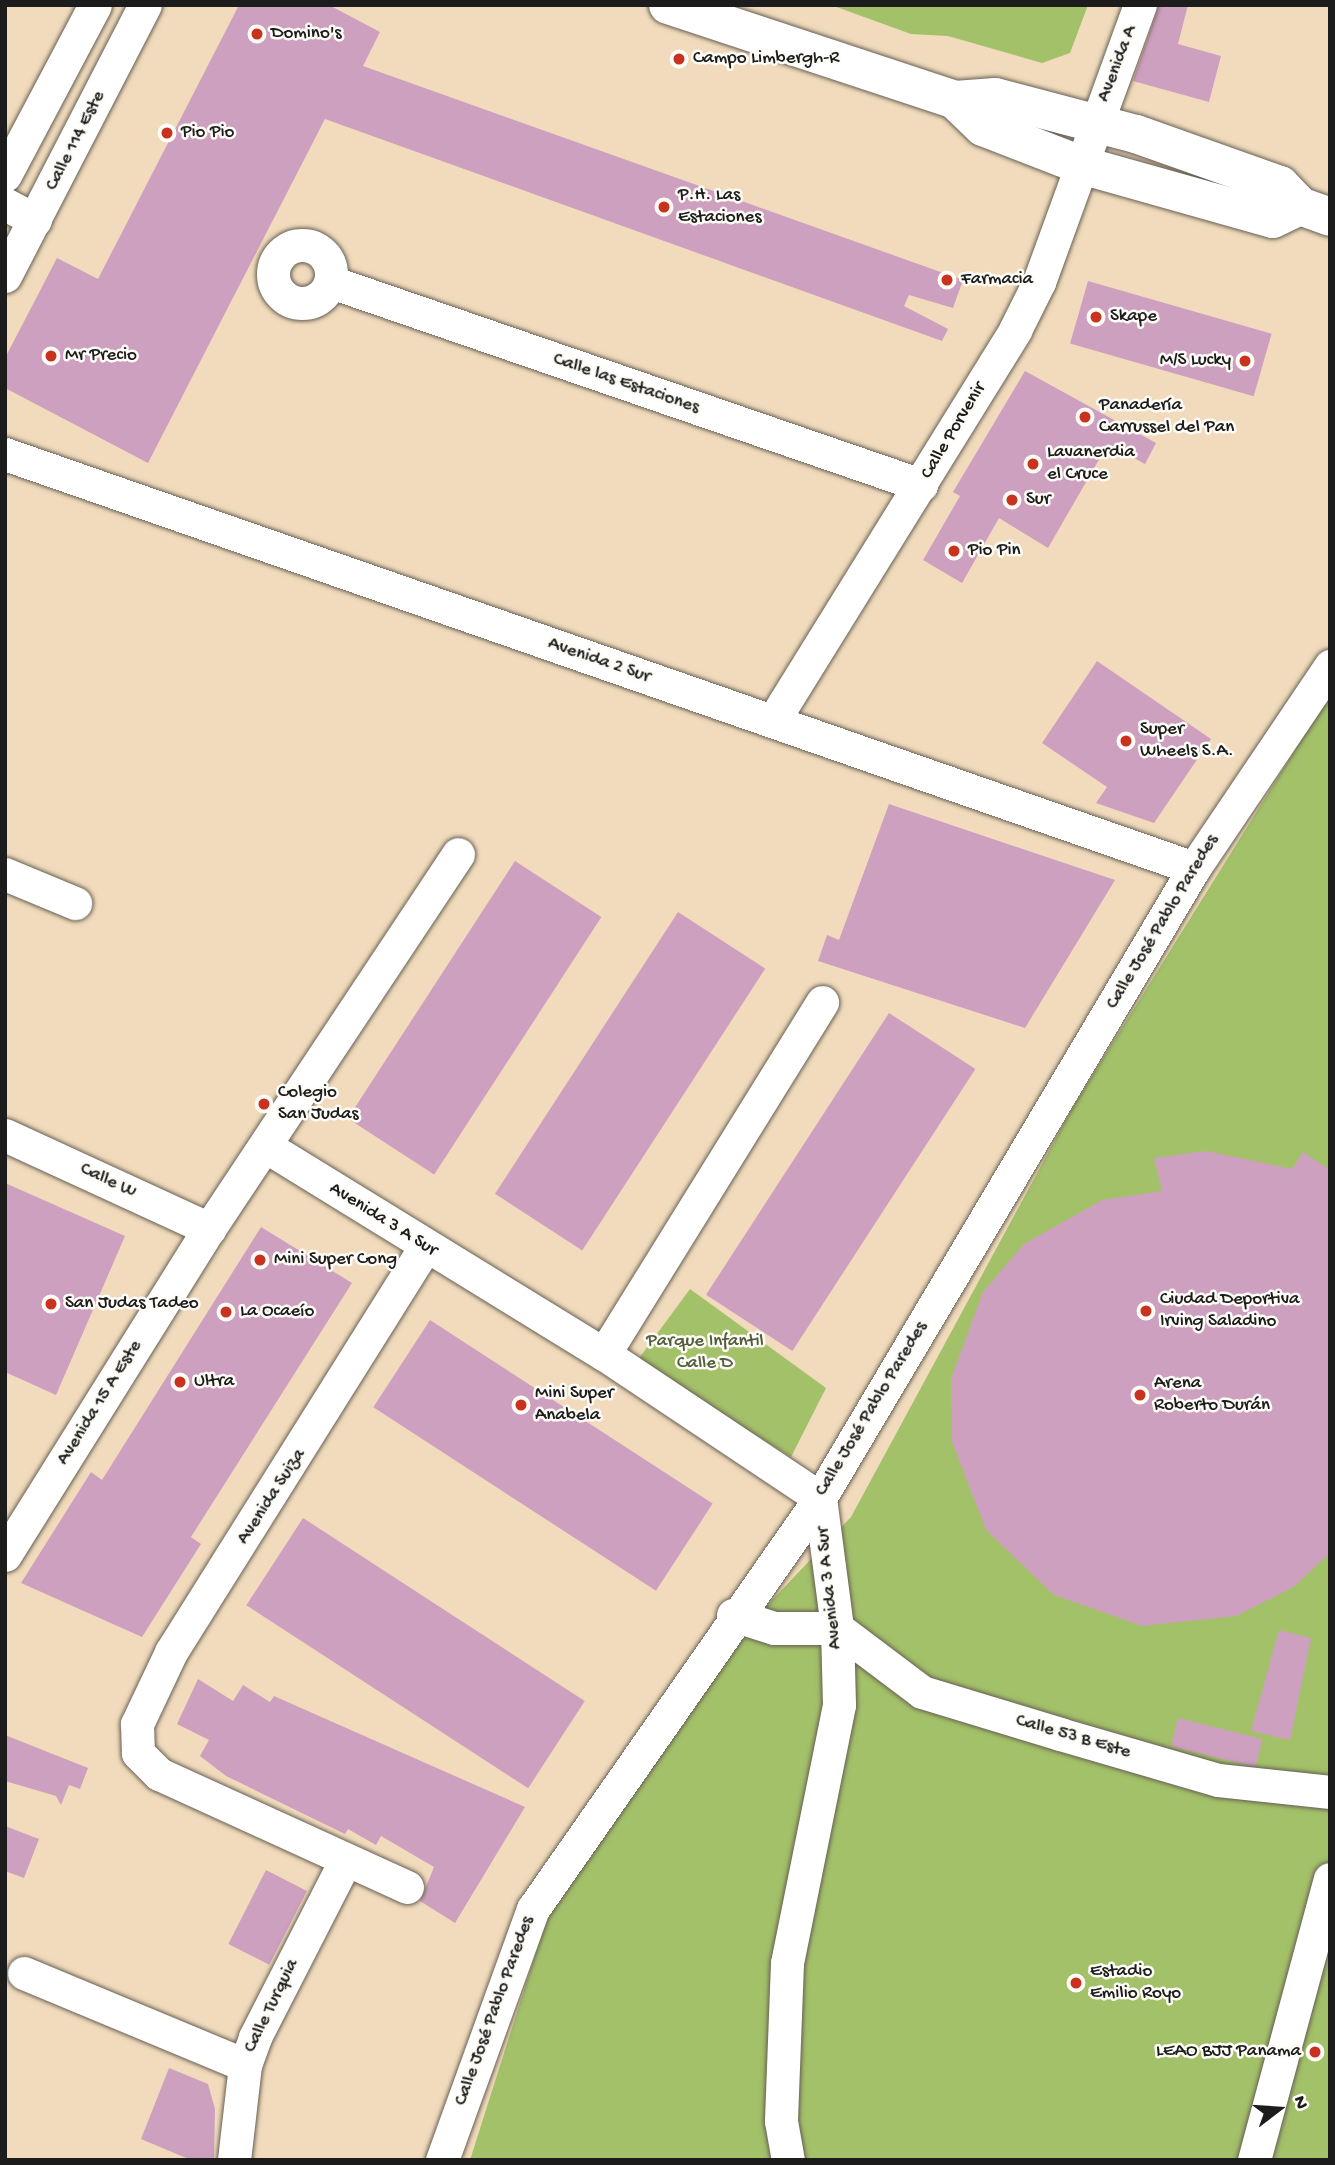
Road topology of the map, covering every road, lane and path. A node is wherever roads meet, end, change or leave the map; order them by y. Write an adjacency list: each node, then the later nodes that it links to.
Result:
1 (95, 5): 8 (street)
2 (145, 5): 11 (street, Calle 114 Este)
3 (667, 5): 5 (main road)
4 (1140, 5): 6 (street, Avenida A)
5 (955, 100): 6 (main road); 7 (main road)
6 (1097, 123): 7 (street, Calle Porvenir); 10 (main road)
7 (1081, 165): 10 (main road); 15 (street, Calle Porvenir)
8 (5, 175)
9 (5, 204): 11 (street)
10 (1315, 212)
11 (35, 220): 12 (street, Calle 114 Este)
12 (5, 276)
13 (331, 282): 15 (street, Calle las Estaciones)
14 (5, 454): 17 (street, Avenida 2 Sur)
15 (921, 485): 17 (street, Calle Porvenir)
16 (1330, 666): 19 (street, Calle José Pablo Paredes)
17 (773, 721): 19 (street, Avenida 2 Sur)
18 (458, 854): 24 (street, Avenida 15 A Este)
19 (1194, 868): 28 (street, Calle José Pablo Paredes)
20 (5, 874): 21 (street)
21 (75, 903)
22 (822, 1002): 27 (street)
23 (5, 1135): 25 (street, Calle W)
24 (267, 1147): 25 (street, Avenida 15 A Este); 26 (street, Avenida 3 A Sur)
25 (209, 1229): 29 (street, Avenida 15 A Este)
26 (425, 1247): 27 (street, Avenida 3 A Sur); 33 (street, Avenida Suiza)
27 (604, 1354): 28 (street, Avenida 3 A Sur)
28 (820, 1497): 30 (street, Calle José Pablo Paredes); 31 (street, Avenida 3 A Sur)
29 (5, 1555)
30 (733, 1615): 31 (street); 39 (street, Calle José Pablo Paredes)
31 (837, 1628): 32 (street, Calle 53 B Este); 40 (street, Avenida 3 A Sur)
32 (1330, 1792)
33 (344, 1863): 35 (street); 37 (street, Calle Turquia)
34 (1330, 1879): 41 (street)
35 (407, 1887)
36 (24, 1973): 37 (street)
37 (245, 2065): 38 (street, Calle Turquia)
38 (234, 2160)
39 (442, 2160)
40 (788, 2160)
41 (1254, 2160)

